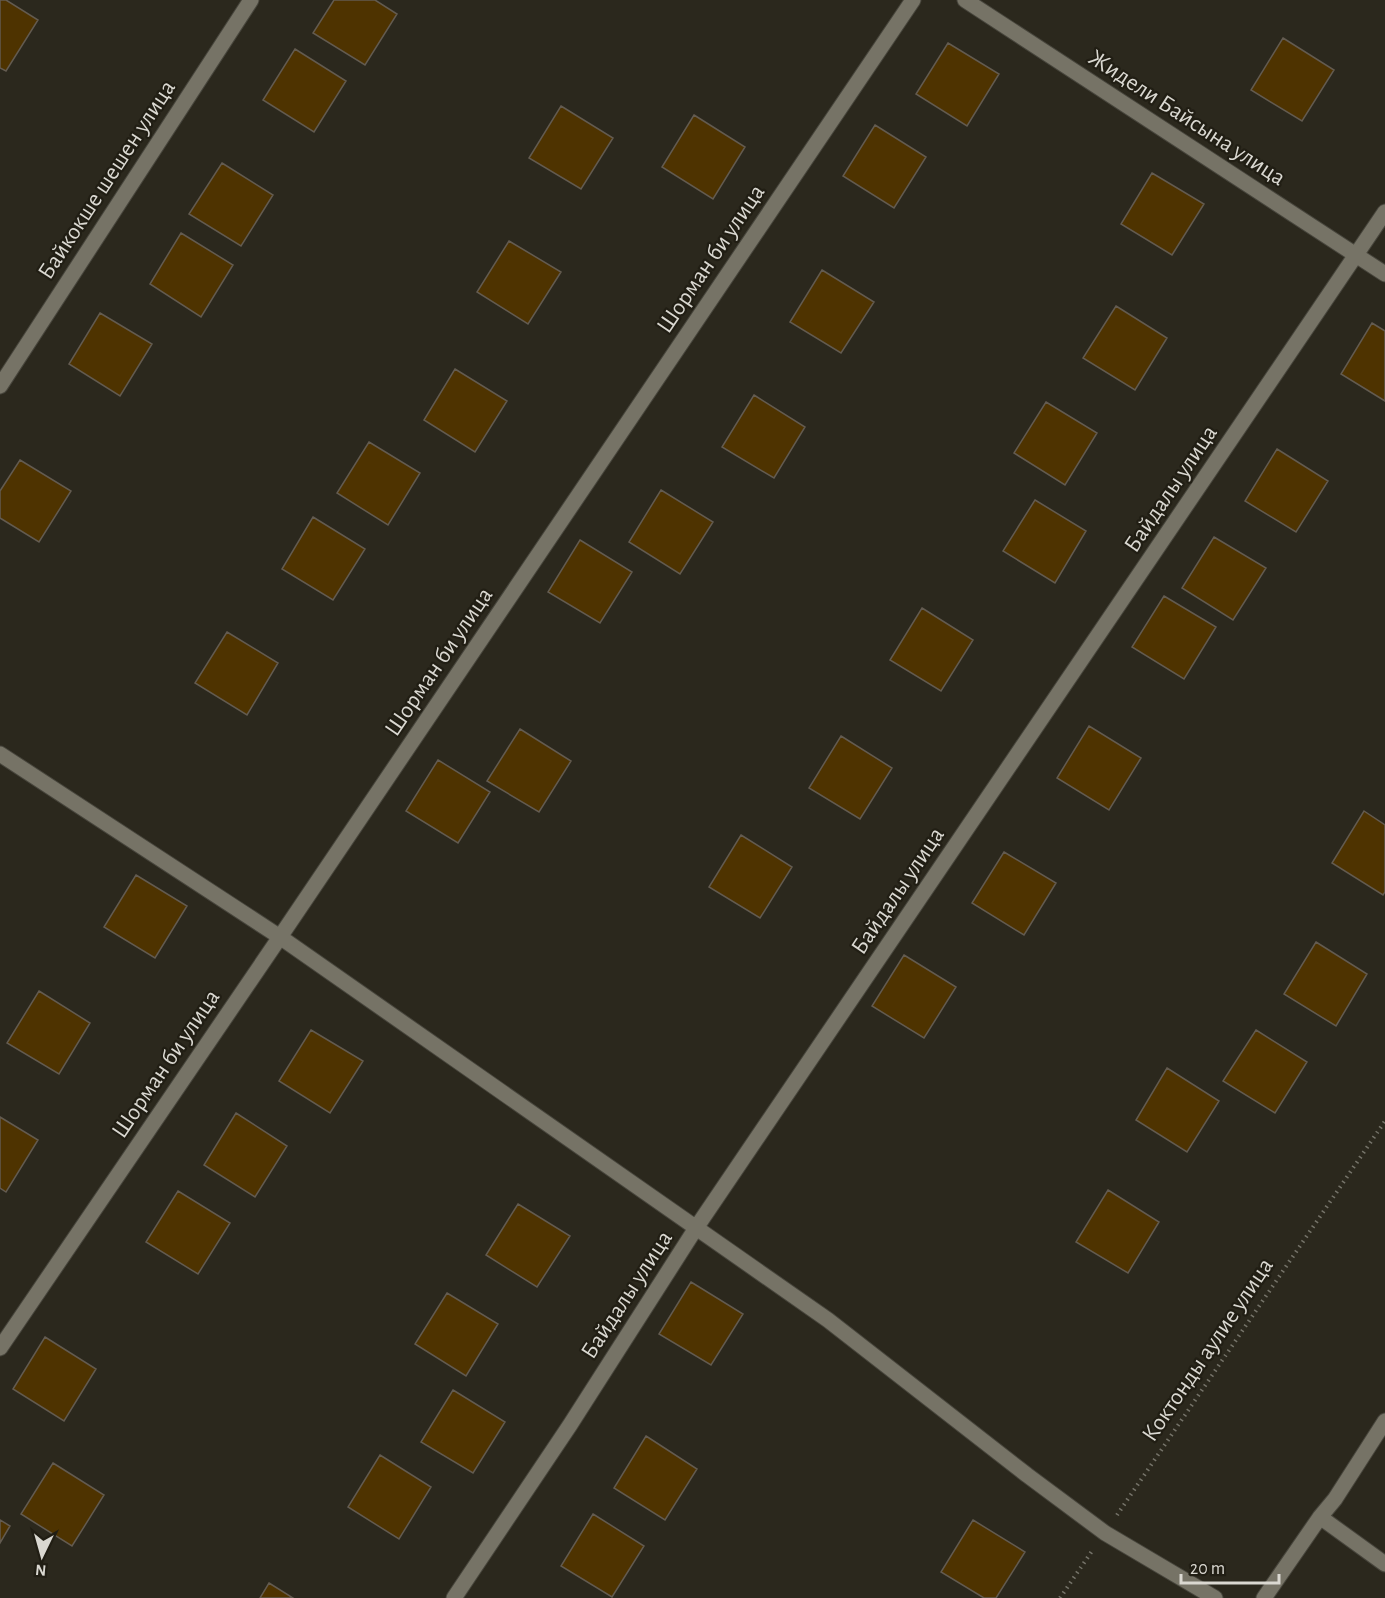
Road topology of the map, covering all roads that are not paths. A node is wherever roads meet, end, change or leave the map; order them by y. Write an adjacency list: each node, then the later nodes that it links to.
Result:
1 (251, 0): 7 (street, Байкокше шешен улица)
2 (913, 0): 9 (street, Шорман би улица)
3 (965, 0): 5 (street, Жидели Байсына улица)
4 (1385, 212): 5 (street, Байдалы улица)
5 (1356, 255): 6 (street, Жидели Байсына улица); 10 (street, Байдалы улица)
6 (1385, 274)
7 (0, 386)
8 (0, 754): 9 (street)
9 (280, 937): 10 (street); 11 (street, Шорман би улица)
10 (696, 1228): 15 (street, Байдалы улица); 16 (street)
11 (0, 1348)
12 (1385, 1421): 13 (street)
13 (1320, 1517): 14 (street); 17 (street)
14 (1385, 1563)
15 (454, 1598)
16 (1215, 1598)
17 (1264, 1598)

